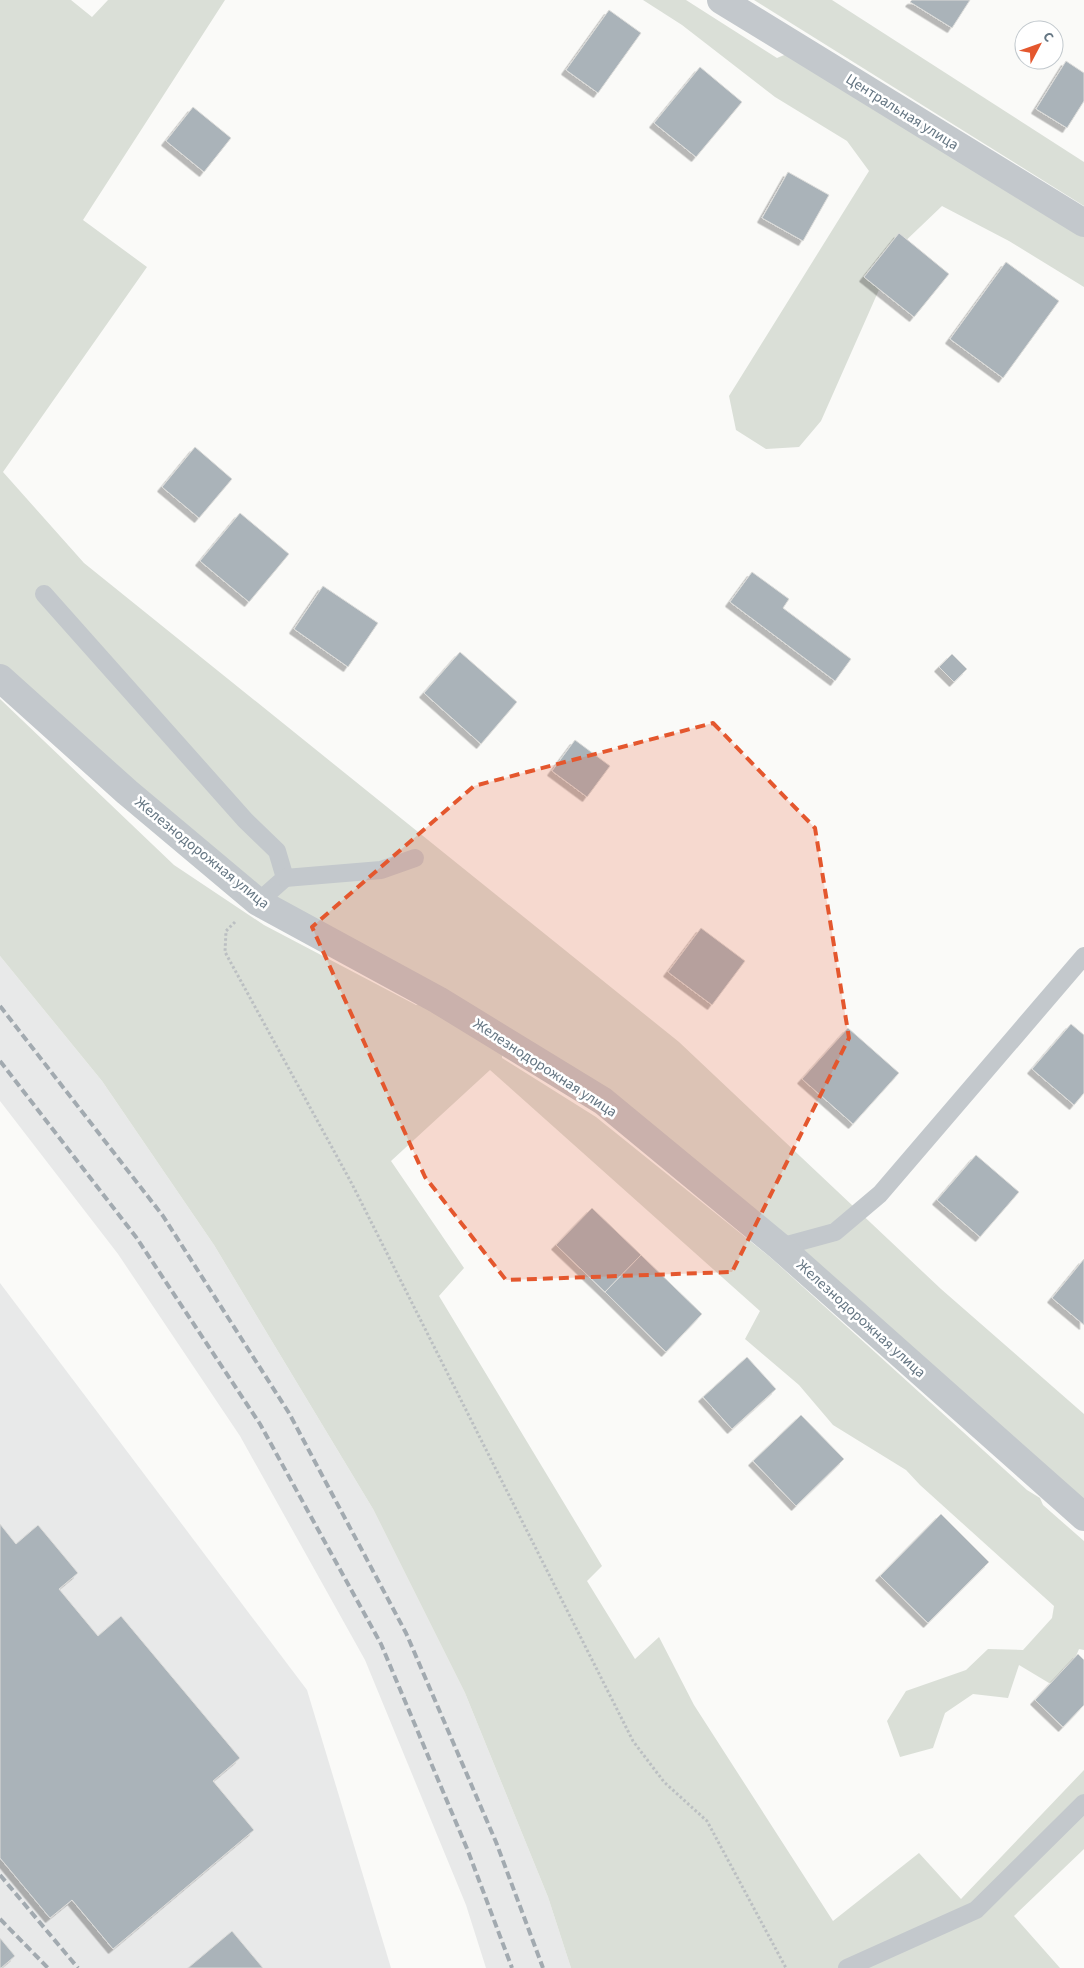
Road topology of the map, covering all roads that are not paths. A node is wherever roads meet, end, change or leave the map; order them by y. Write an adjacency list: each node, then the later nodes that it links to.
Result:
1 (721, 0): 2 (street, Центральная улица)
2 (1084, 224)
3 (44, 594): 6 (lane)
4 (0, 678): 7 (street, Железнодорожная улица)
5 (415, 858): 6 (lane)
6 (285, 878): 7 (lane)
7 (258, 902): 9 (street, Железнодорожная улица)
8 (1084, 956): 9 (lane)
9 (780, 1247): 10 (street, Железнодорожная улица)
10 (1084, 1517)
11 (1084, 1802): 12 (lane)
12 (847, 1968)

